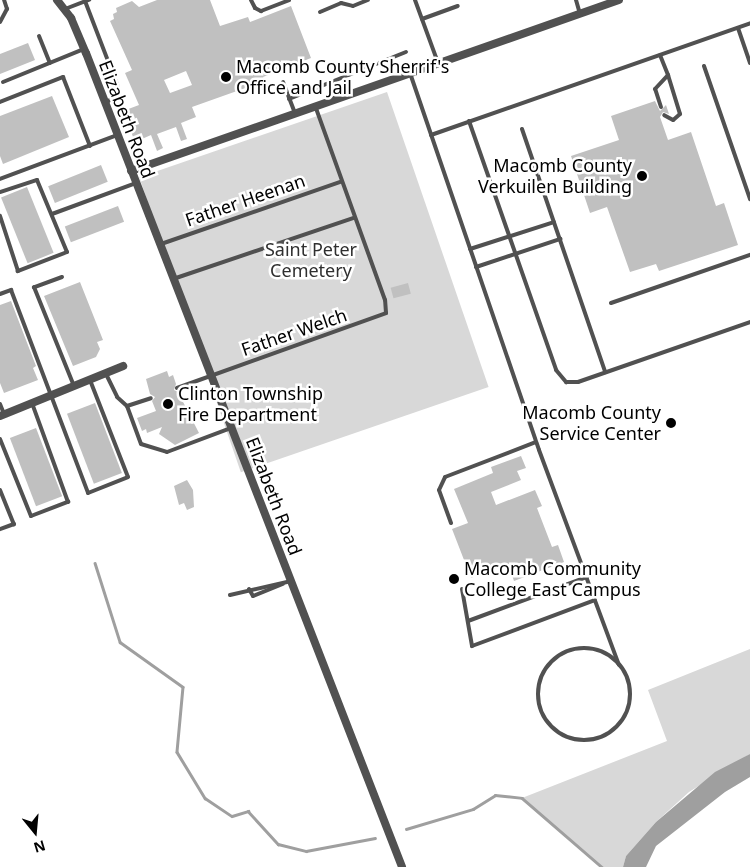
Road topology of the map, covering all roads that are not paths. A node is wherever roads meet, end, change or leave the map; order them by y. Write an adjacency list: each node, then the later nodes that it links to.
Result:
1 (4, 0): 16 (lane)
2 (57, 0): 12 (street, Elizabeth Road)
3 (251, 0): 4 (lane)
4 (289, 0)
5 (368, 0): 10 (lane)
6 (415, 0): 15 (lane)
7 (576, 0): 14 (lane)
8 (619, 0): 14 (street)
9 (87, 1): 12 (lane); 33 (lane)
10 (347, 2): 13 (lane)
11 (458, 6): 15 (lane)
12 (66, 9): 20 (street, Elizabeth Road)
13 (320, 12)
14 (580, 14): 24 (street)
15 (422, 18): 24 (lane)
16 (0, 22)
17 (750, 23): 18 (lane)
18 (738, 28): 22 (lane); 25 (lane)
19 (39, 36): 23 (lane)
20 (84, 49): 23 (lane); 33 (street, Elizabeth Road)
21 (406, 52): 31 (lane)
22 (660, 55): 28 (lane); 38 (lane)
23 (50, 63): 29 (lane)
24 (438, 63): 27 (street)
25 (750, 63)
26 (704, 66): 48 (lane)
27 (410, 73): 34 (street); 41 (lane)
28 (668, 76): 35 (lane); 37 (lane)
29 (3, 82)
30 (283, 82): 31 (lane)
31 (289, 99): 36 (lane)
32 (0, 102): 42 (lane)
33 (105, 104): 40 (street, Elizabeth Road)
34 (315, 106): 36 (street); 45 (lane)
35 (661, 107)
36 (295, 113): 43 (street)
37 (664, 115)
38 (469, 122): 41 (lane); 53 (lane)
39 (522, 129): 52 (lane)
40 (117, 135): 42 (lane); 43 (street, Elizabeth Road)
41 (431, 135): 56 (lane)
42 (90, 146): 44 (lane)
43 (131, 171): 46 (street, Elizabeth Road)
44 (0, 179)
45 (340, 182): 51 (lane); 55 (lane, Father Heenan)
46 (136, 183): 49 (lane); 55 (street, Elizabeth Road)
47 (0, 192): 49 (lane)
48 (750, 199)
49 (52, 214): 50 (lane)
50 (0, 216)
51 (353, 218): 61 (lane); 68 (lane, Father Welch)
52 (554, 222): 53 (lane); 54 (lane)
53 (509, 236): 56 (lane); 57 (lane)
54 (560, 239): 57 (lane); 66 (lane)
55 (159, 244): 61 (street, Elizabeth Road)
56 (470, 249): 59 (lane)
57 (516, 254): 59 (lane); 66 (lane)
58 (750, 255): 63 (lane)
59 (476, 267): 80 (lane)
60 (62, 276): 70 (lane)
61 (173, 280): 68 (street, Elizabeth Road)
62 (0, 294): 72 (lane)
63 (611, 303)
64 (750, 322): 66 (lane)
65 (123, 366): 67 (street)
66 (605, 372)
67 (105, 373): 69 (street); 76 (lane)
68 (211, 375): 71 (lane, Father Welch); 78 (street, Elizabeth Road)
69 (90, 380): 70 (street); 72 (lane)
70 (74, 386): 72 (street)
71 (177, 388)
72 (51, 395): 74 (street)
73 (151, 398): 76 (lane)
74 (32, 403): 77 (street); 79 (lane)
75 (0, 404): 77 (lane)
76 (127, 406): 78 (lane)
77 (2, 415)
78 (232, 428): 85 (street, Elizabeth Road)
79 (0, 439)
80 (536, 442): 82 (lane); 84 (lane)
81 (0, 490): 83 (lane)
82 (451, 523)
83 (0, 529)
84 (587, 577): 90 (lane); 91 (lane)
85 (291, 581): 86 (lane); 93 (street, Elizabeth Road)
86 (283, 584): 87 (lane); 87 (lane)
87 (249, 589): 89 (lane)
88 (462, 589): 91 (lane)
89 (230, 595)
90 (595, 600): 91 (lane); 92 (lane)
91 (468, 621)
92 (619, 665): 92 (lane)
93 (402, 867)

